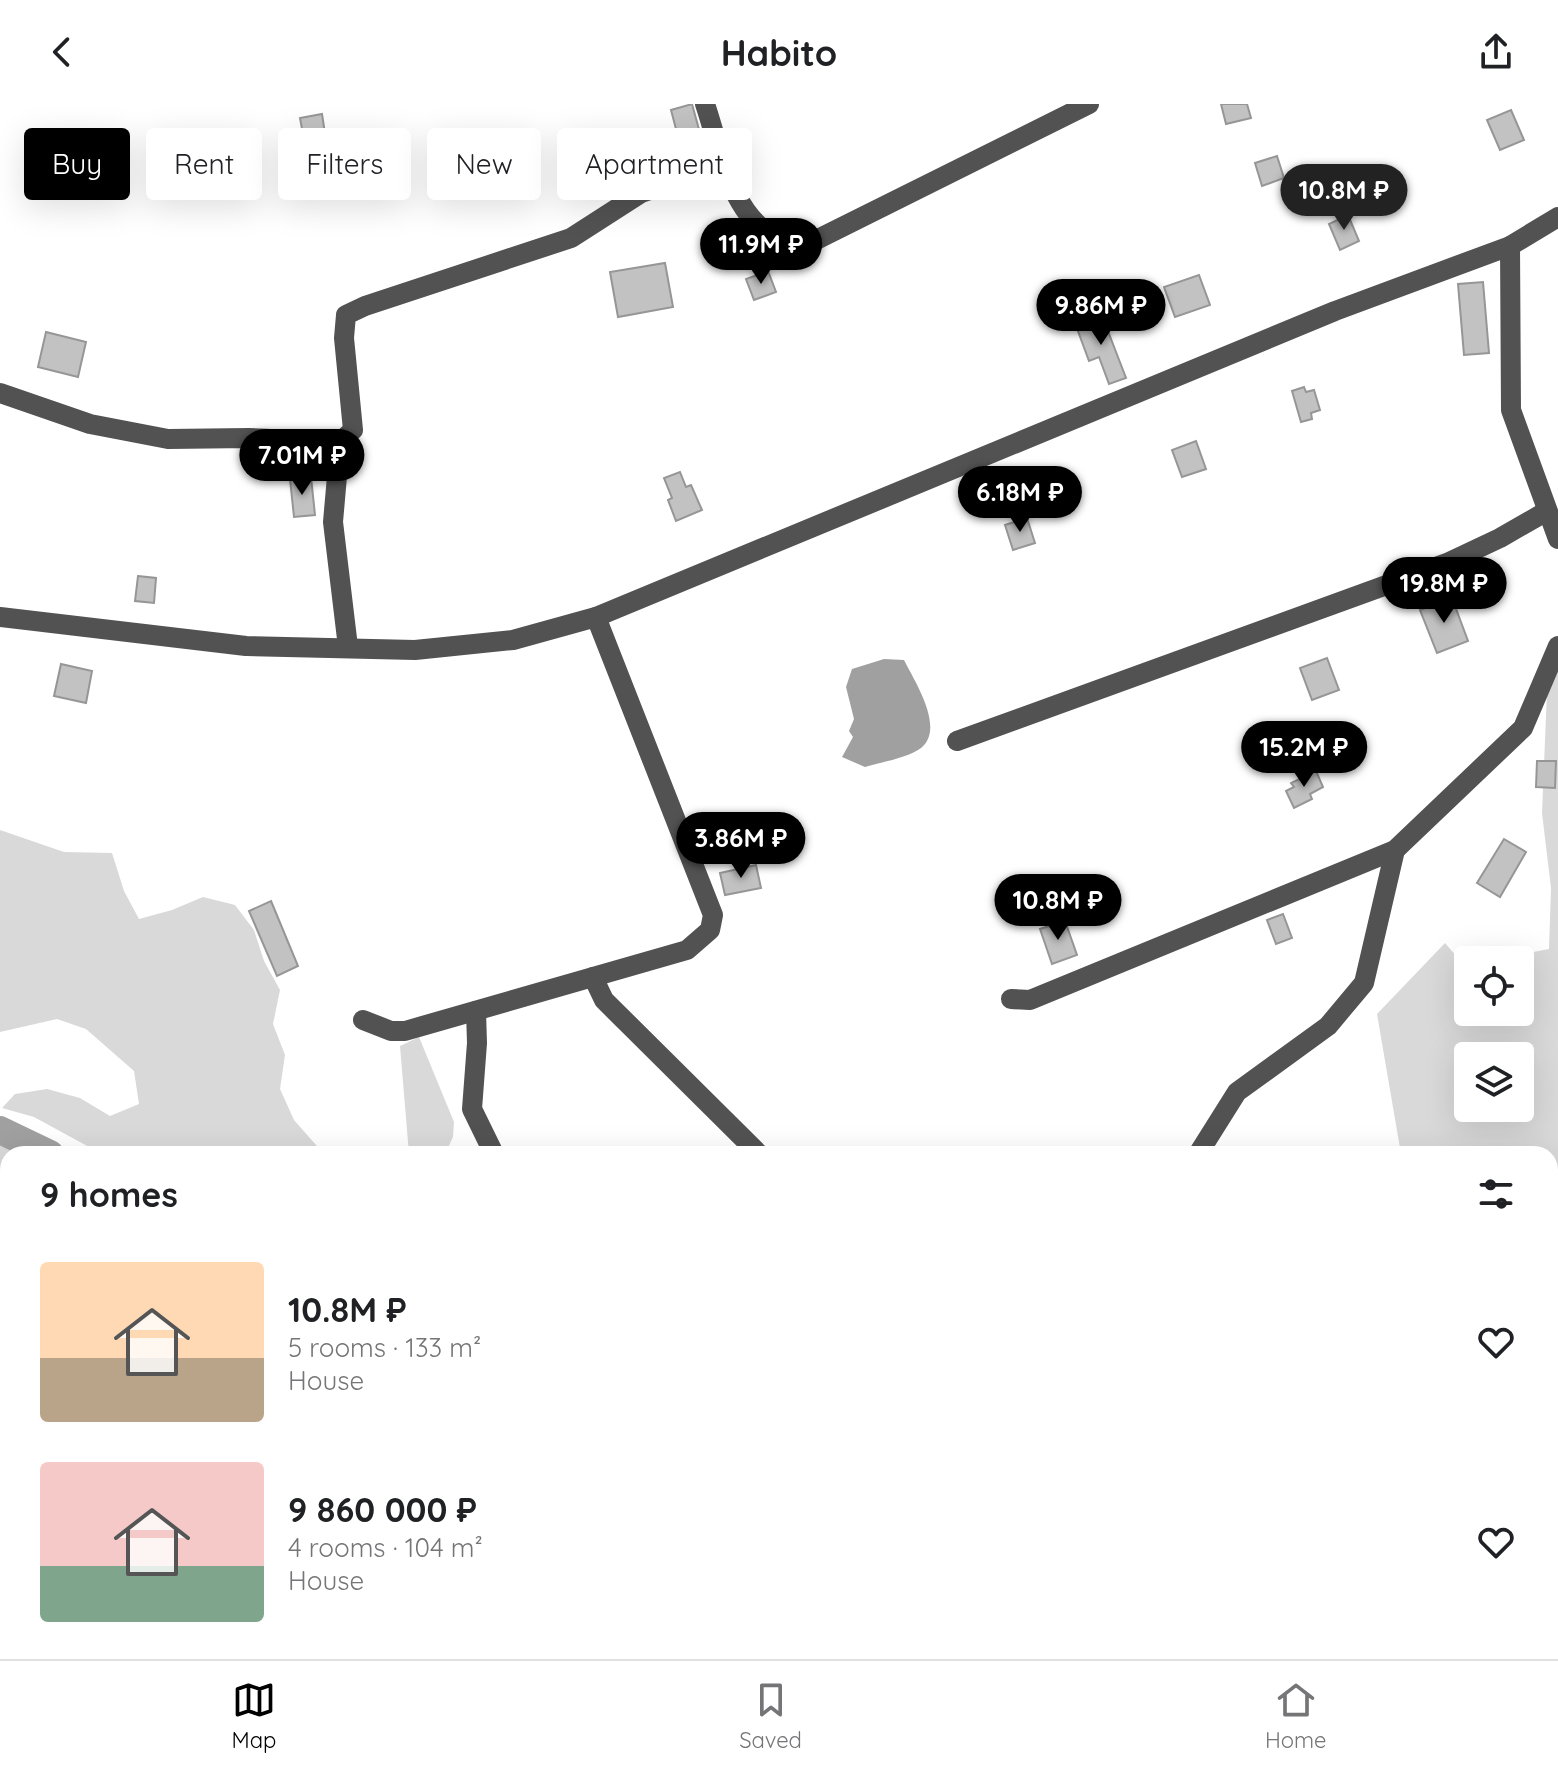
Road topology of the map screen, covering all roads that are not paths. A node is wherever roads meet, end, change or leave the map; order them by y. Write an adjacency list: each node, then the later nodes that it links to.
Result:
1 (705, 104): 3 (street)
2 (1089, 104): 5 (street)
3 (713, 128)
4 (630, 200): 9 (street)
5 (737, 200)
6 (1558, 217): 7 (street)
7 (1510, 246): 10 (street); 13 (street)
8 (0, 393): 9 (street)
9 (340, 442): 15 (street)
10 (1547, 511): 11 (street); 16 (street)
11 (1558, 539)
12 (0, 617): 15 (street)
13 (596, 617): 15 (street); 18 (street)
14 (1558, 646): 17 (street)
15 (348, 647)
16 (957, 741)
17 (1395, 850): 19 (street); 24 (street)
18 (593, 977): 20 (street); 23 (street)
19 (1011, 999)
20 (476, 1011): 21 (street); 22 (street)
21 (363, 1020)
22 (490, 1146)
23 (751, 1146)
24 (1203, 1146)

